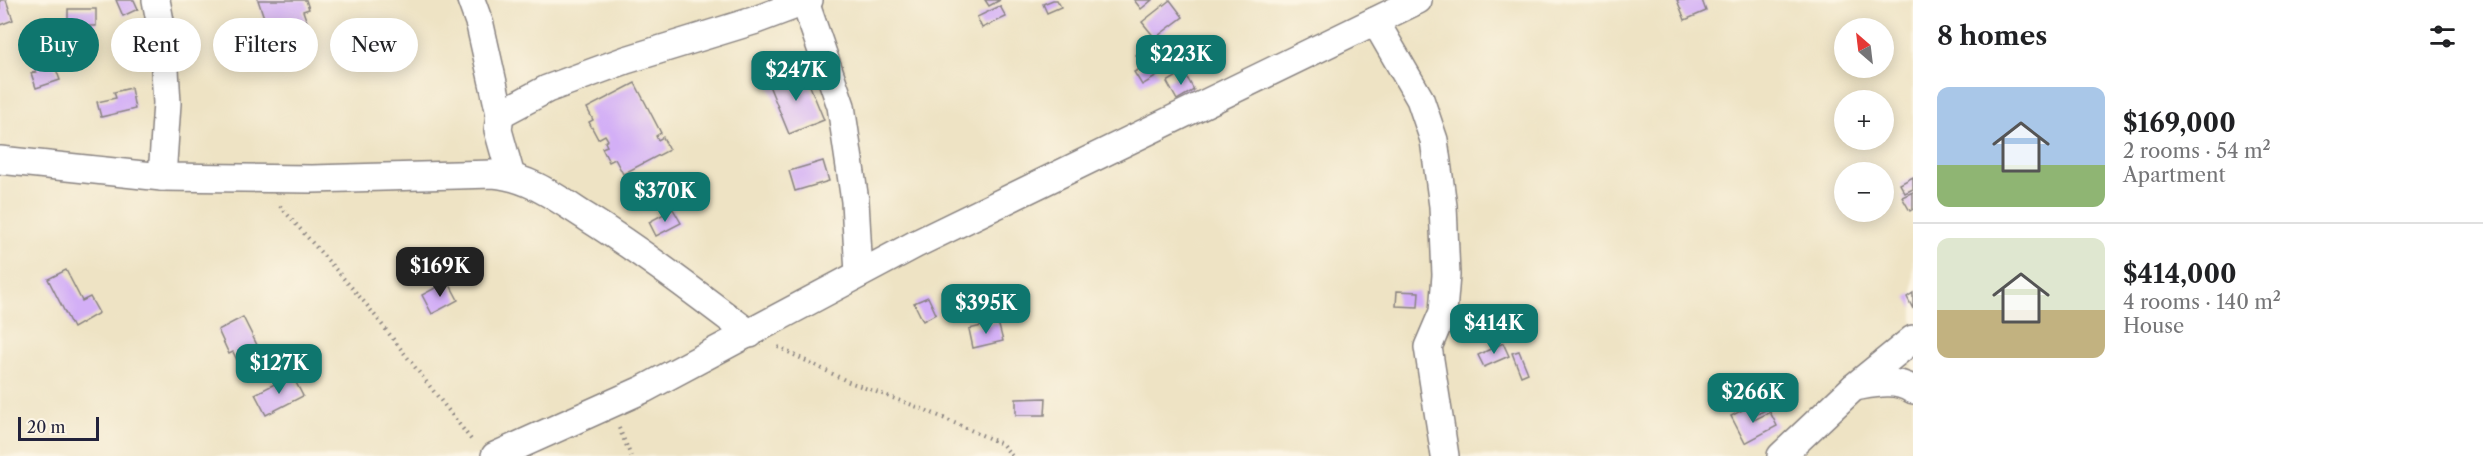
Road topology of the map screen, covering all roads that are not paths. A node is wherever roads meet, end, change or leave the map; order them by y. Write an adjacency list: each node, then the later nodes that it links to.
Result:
1 (156, 0): 9 (street)
2 (471, 0): 6 (street)
3 (1417, 0): 5 (street)
4 (807, 1): 6 (street); 10 (street)
5 (1375, 21): 10 (street); 16 (street)
6 (500, 114): 8 (street)
7 (0, 160): 9 (street)
8 (511, 176): 9 (street); 11 (street)
9 (162, 177)
10 (859, 274): 11 (street)
11 (750, 334): 15 (street)
12 (1913, 339): 13 (street)
13 (1854, 387): 14 (street); 17 (street)
14 (1913, 390)
15 (486, 452)
16 (1445, 456)
17 (1781, 456)

